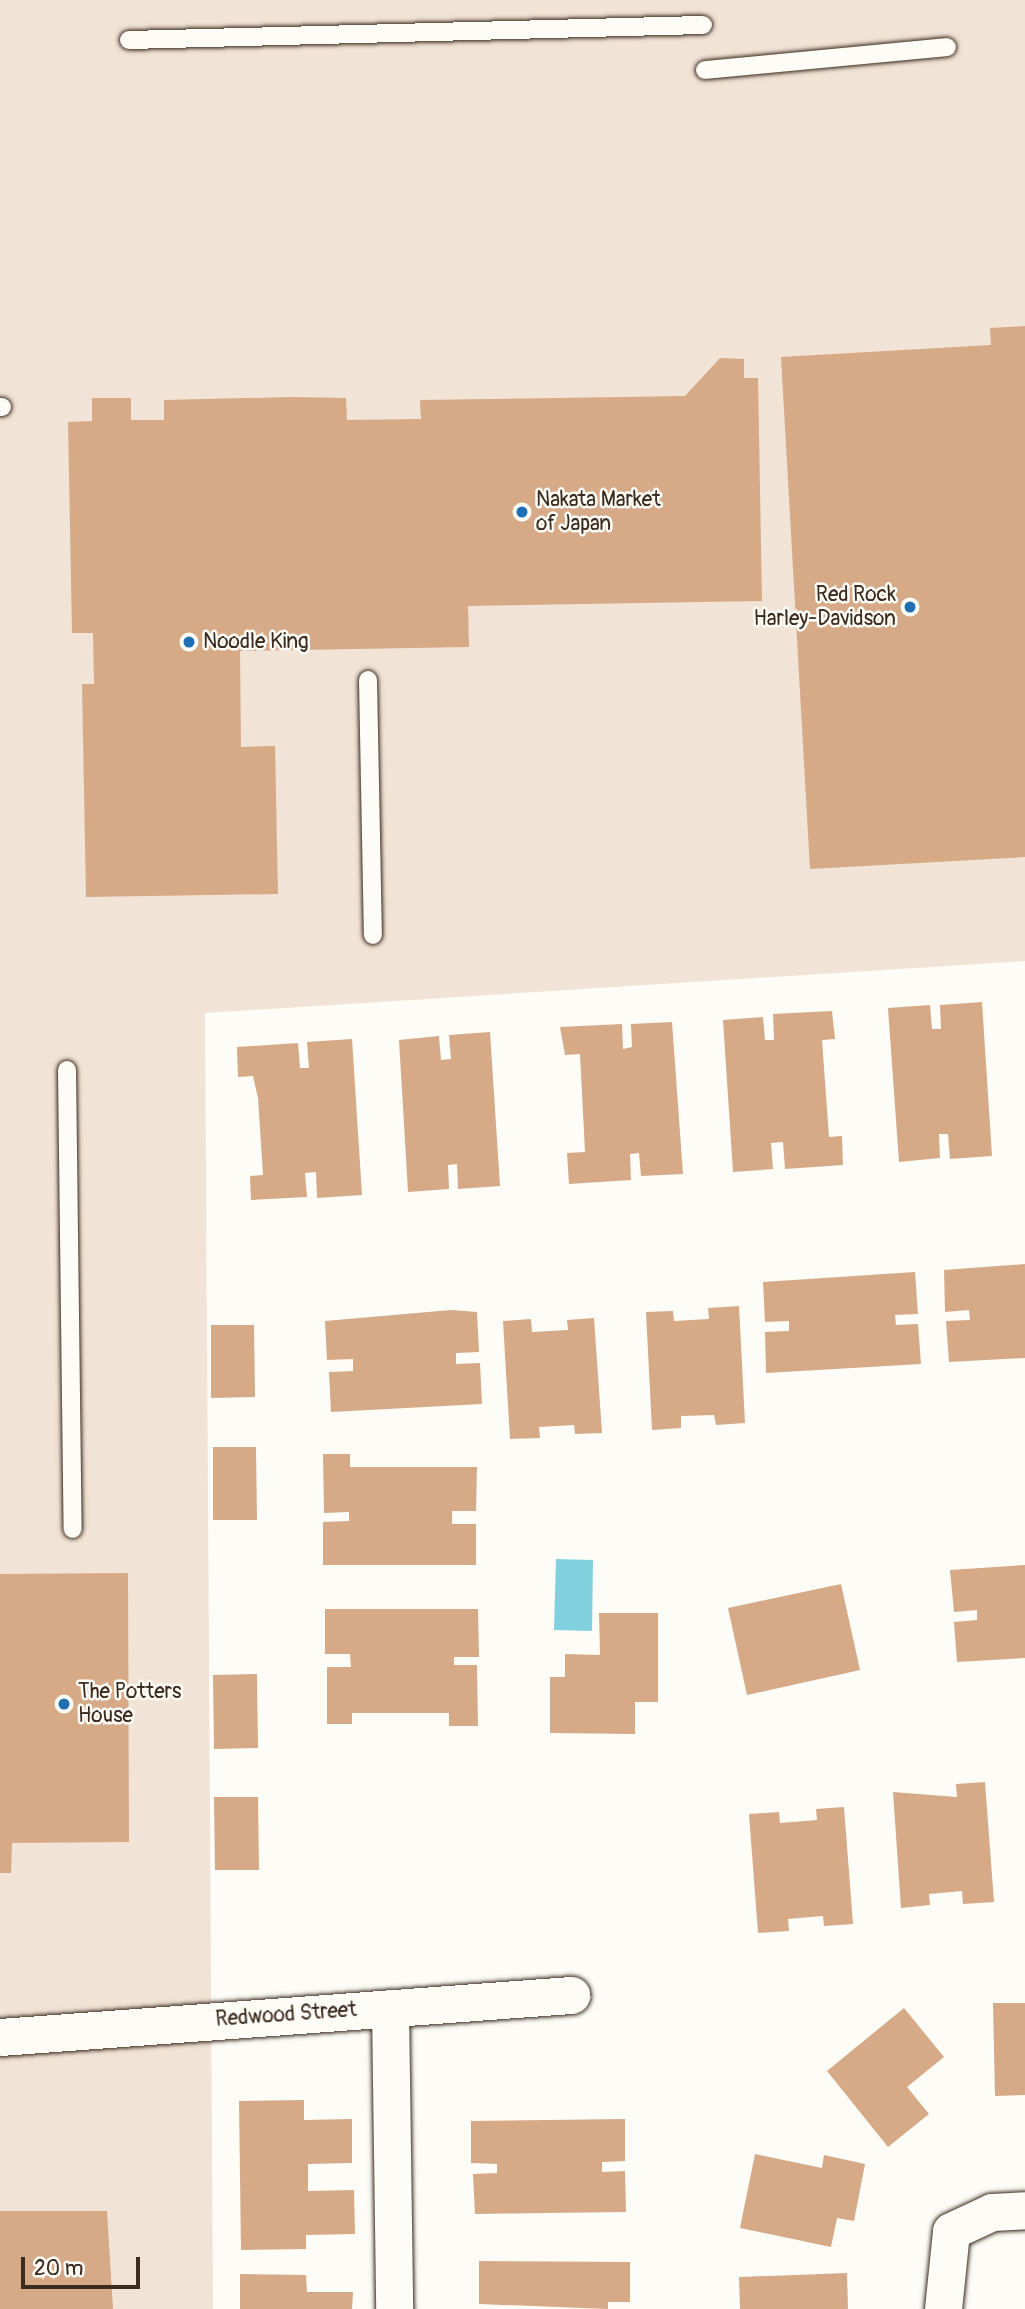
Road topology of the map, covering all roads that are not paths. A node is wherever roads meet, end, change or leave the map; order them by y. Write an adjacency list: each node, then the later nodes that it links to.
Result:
1 (703, 25): 2 (lane)
2 (129, 40)
3 (947, 47): 4 (lane)
4 (705, 70)
5 (368, 680): 6 (lane)
6 (373, 935)
7 (67, 1070): 8 (lane)
8 (73, 1529)
9 (571, 1995): 10 (street, Redwood Street)
10 (390, 2008): 11 (street, Redwood Street); 13 (street)
11 (0, 2037)
12 (1025, 2210): 14 (street)
13 (394, 2309)
14 (943, 2309)

